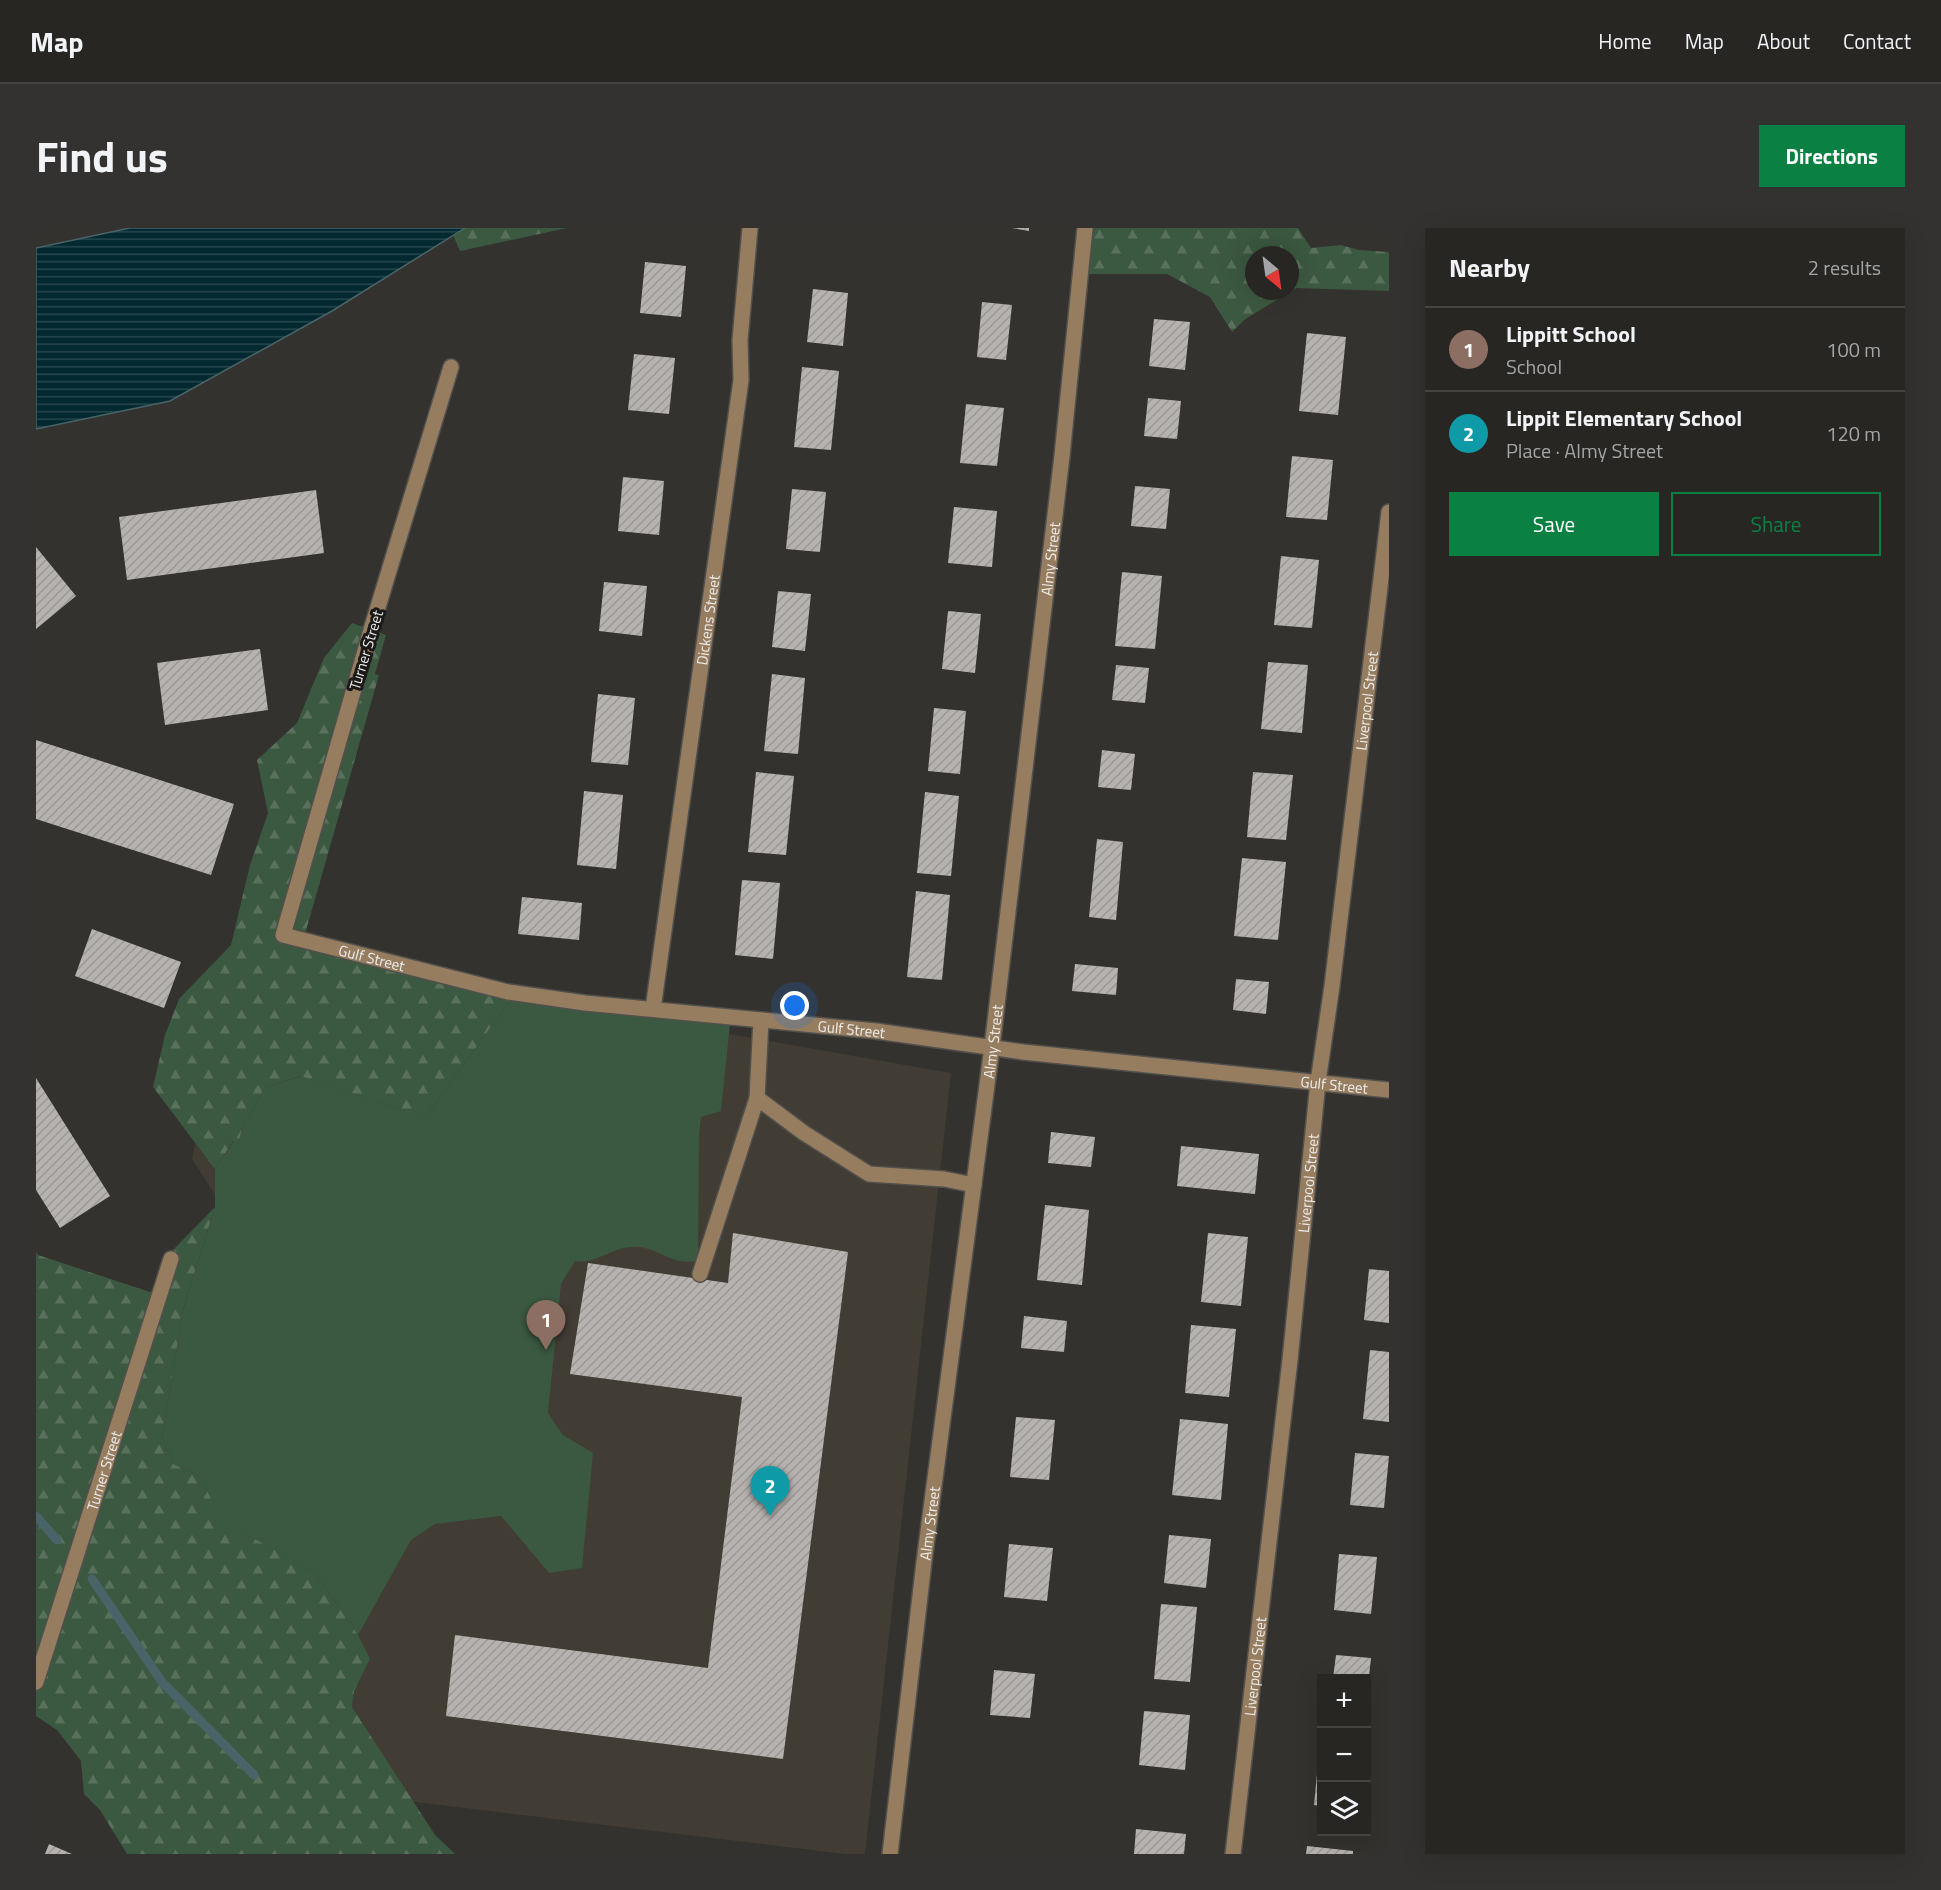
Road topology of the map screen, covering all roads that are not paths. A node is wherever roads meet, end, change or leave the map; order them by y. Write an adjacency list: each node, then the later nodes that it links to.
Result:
1 (750, 228): 6 (street, Dickens Street)
2 (1084, 228): 8 (street, Almy Street)
3 (451, 367): 5 (street, Turner Street)
4 (1389, 512): 9 (street, Liverpool Street)
5 (283, 934): 6 (street, Gulf Street)
6 (653, 1009): 7 (street, Gulf Street)
7 (761, 1020): 8 (street, Gulf Street); 11 (street)
8 (992, 1047): 9 (street, Gulf Street); 12 (street, Almy Street)
9 (1318, 1082): 10 (street, Gulf Street); 17 (street, Liverpool Street)
10 (1389, 1090)
11 (757, 1098): 12 (street); 14 (street)
12 (974, 1185): 16 (street, Almy Street)
13 (171, 1258): 15 (street, Turner Street)
14 (700, 1274)
15 (36, 1682)
16 (890, 1854)
17 (1233, 1854)

